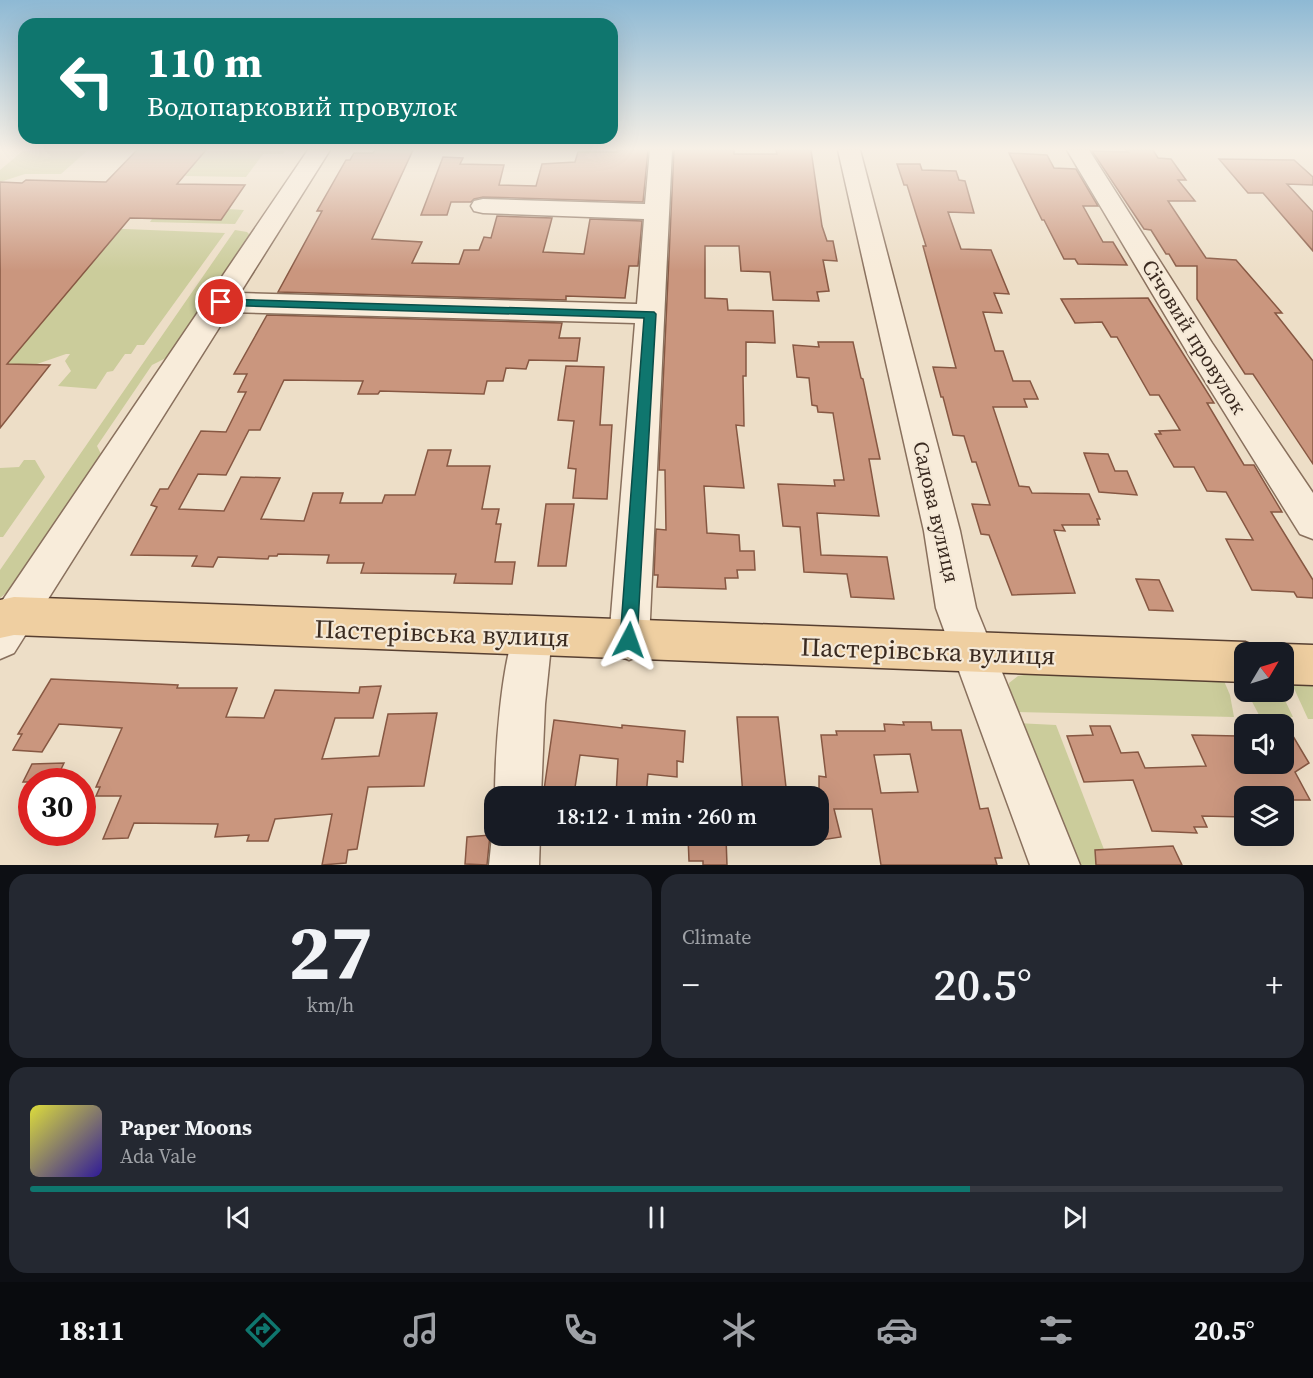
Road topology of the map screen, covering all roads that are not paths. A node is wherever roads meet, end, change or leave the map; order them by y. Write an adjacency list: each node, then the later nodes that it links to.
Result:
1 (293, 190): 7 (street)
2 (658, 190): 6 (street)
3 (859, 190): 13 (street, Садова вулиця)
4 (1103, 190): 9 (street, Січовий провулок)
5 (483, 206): 6 (street)
6 (657, 212): 8 (street)
7 (221, 302): 8 (street); 10 (street)
8 (650, 314): 12 (street)
9 (1313, 523)
10 (5, 625): 11 (main road, Пастерівська вулиця)
11 (532, 636): 12 (main road, Пастерівська вулиця); 17 (street)
12 (629, 640): 13 (main road, Пастерівська вулиця)
13 (974, 653): 14 (main road, Пастерівська вулиця); 20 (street, Садова вулиця)
14 (1234, 662)
15 (1294, 664): 16 (main road)
16 (1313, 664)
17 (519, 786)
18 (515, 846): 19 (street)
19 (514, 865)
20 (1055, 865)

